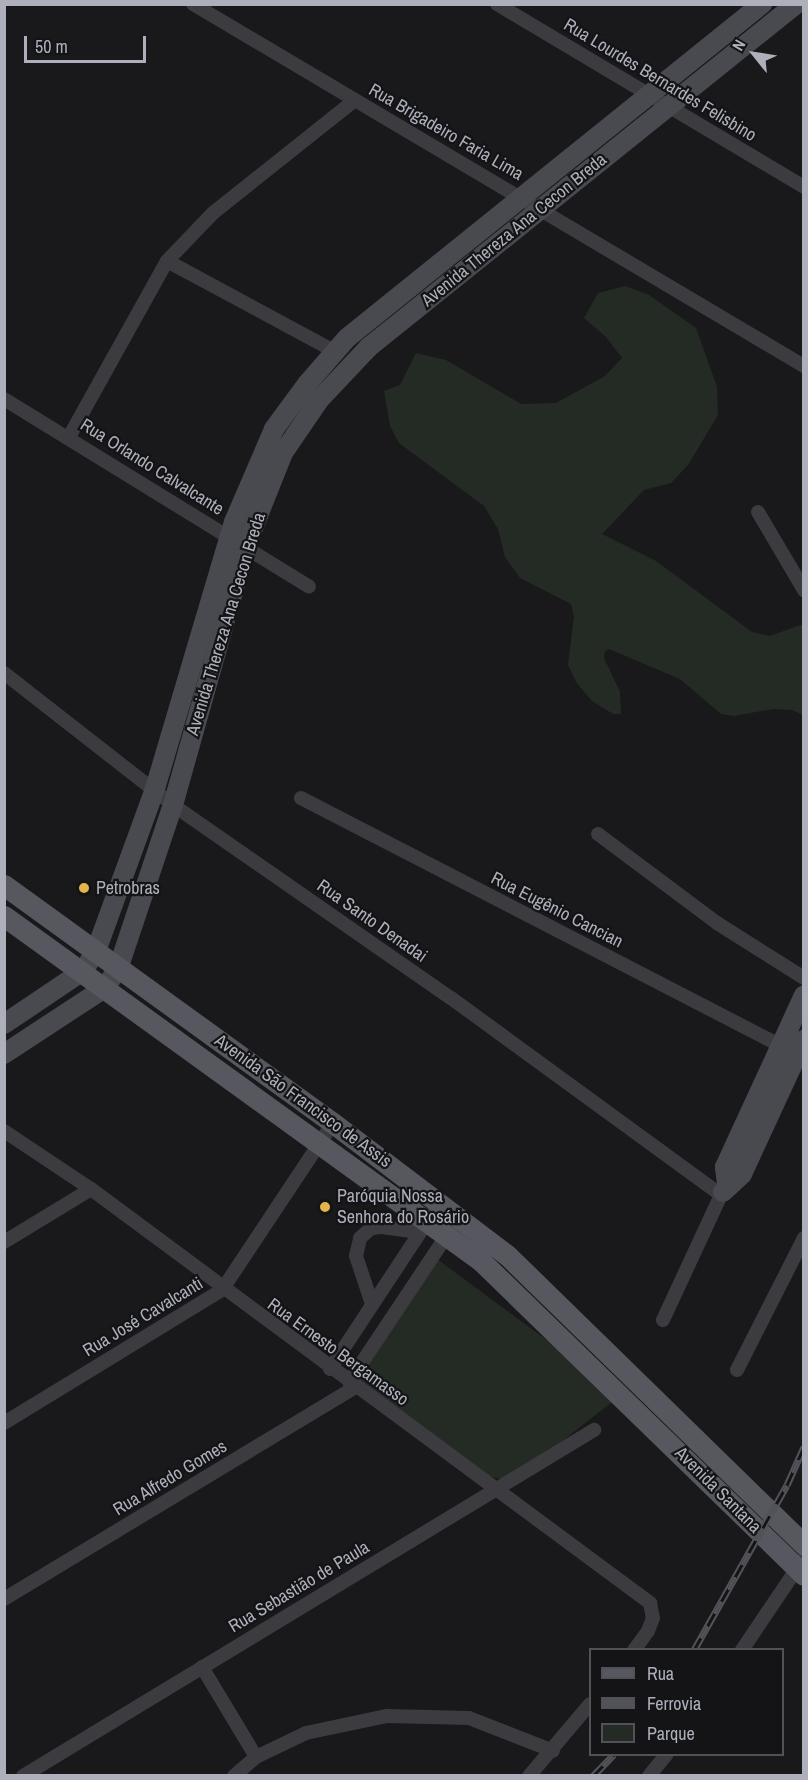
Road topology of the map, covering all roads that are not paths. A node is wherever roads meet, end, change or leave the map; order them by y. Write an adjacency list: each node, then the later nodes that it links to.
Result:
1 (193, 4): 6 (street, Rua Brigadeiro Faria Lima)
2 (497, 4): 5 (street, Rua Lourdes Bernardes Felisbino)
3 (762, 4): 5 (main road, Avenida Thereza Ana Cecon Breda)
4 (796, 4): 7 (main road, Avenida Thereza Ana Cecon Breda)
5 (651, 96): 7 (street, Rua Lourdes Bernardes Felisbino); 9 (main road, Avenida Thereza Ana Cecon Breda)
6 (355, 100): 9 (street, Rua Brigadeiro Faria Lima); 11 (street)
7 (669, 107): 8 (street, Rua Lourdes Bernardes Felisbino); 10 (main road, Avenida Thereza Ana Cecon Breda)
8 (804, 187)
9 (522, 196): 10 (street, Rua Brigadeiro Faria Lima); 12 (main road, Avenida Thereza Ana Cecon Breda)
10 (540, 210): 13 (street, Rua Brigadeiro Faria Lima); 17 (main road, Avenida Thereza Ana Cecon Breda)
11 (167, 261): 12 (street); 15 (street)
12 (334, 351): 17 (main road, Avenida Thereza Ana Cecon Breda)
13 (804, 366)
14 (4, 399): 15 (street, Rua Orlando Calvalcante)
15 (69, 437): 17 (street, Rua Orlando Calvalcante)
16 (758, 512): 19 (street)
17 (238, 542): 18 (street, Rua Orlando Calvalcante); 21 (main road, Avenida Thereza Ana Cecon Breda); 23 (main road, Avenida Thereza Ana Cecon Breda)
18 (309, 587)
19 (804, 590)
20 (4, 673): 21 (street, Rua Santo Denadai)
21 (154, 792): 23 (street, Rua Santo Denadai); 27 (main road, Avenida Thereza Ana Cecon Breda)
22 (301, 798): 34 (street, Rua Eugênio Cancian)
23 (173, 805): 28 (main road, Avenida Thereza Ana Cecon Breda); 40 (street, Rua Santo Denadai)
24 (598, 834): 30 (street)
25 (4, 885): 27 (main road, Avenida São Francisco de Assis)
26 (4, 916): 29 (main road, Avenida São Francisco de Assis)
27 (96, 951): 28 (main road, Avenida São Francisco de Assis); 29 (main road, Avenida Thereza Ana Cecon Breda)
28 (119, 966): 31 (main road, Avenida Thereza Ana Cecon Breda); 36 (main road, Avenida São Francisco de Assis)
29 (83, 971): 31 (main road, Avenida São Francisco de Assis); 33 (main road, Avenida Thereza Ana Cecon Breda)
30 (804, 978)
31 (106, 987): 35 (main road, Avenida Thereza Ana Cecon Breda); 38 (main road, Avenida São Francisco de Assis)
32 (804, 995): 34 (main road)
33 (4, 1024)
34 (793, 1047): 40 (main road)
35 (4, 1054)
36 (333, 1123): 38 (street, Rua José Cavalcanti); 41 (main road, Avenida São Francisco de Assis)
37 (4, 1131): 39 (street, Rua Ernesto Bergamasso)
38 (320, 1145): 43 (main road, Avenida São Francisco de Assis); 47 (street, Rua José Cavalcanti)
39 (91, 1189): 46 (street); 47 (street, Rua Ernesto Bergamasso)
40 (724, 1189): 49 (street)
41 (440, 1202): 42 (main road, Avenida São Francisco de Assis); 43 (street)
42 (459, 1217): 44 (street); 53 (main road, Avenida São Francisco de Assis)
43 (423, 1227): 44 (main road, Avenida São Francisco de Assis); 48 (street); 48 (street)
44 (447, 1236): 52 (street); 54 (main road, Avenida São Francisco de Assis)
45 (804, 1238): 51 (street)
46 (4, 1242)
47 (222, 1290): 50 (street, Rua Ernesto Bergamasso); 55 (street, Rua José Cavalcanti)
48 (372, 1304): 50 (street)
49 (663, 1320)
50 (330, 1369): 52 (street, Rua Ernesto Bergamasso)
51 (738, 1370)
52 (352, 1385): 57 (street, Rua Ernesto Bergamasso); 61 (street, Rua Alfredo Gomes)
53 (639, 1386): 58 (main road, Avenida Santana)
54 (631, 1406): 60 (main road, Avenida Santana)
55 (4, 1423)
56 (594, 1430): 57 (street, Rua Sebastião de Paula)
57 (495, 1489): 62 (street, Rua Ernesto Bergamasso); 64 (street, Rua Sebastião de Paula)
58 (804, 1545)
59 (804, 1558): 63 (street)
60 (804, 1575)
61 (4, 1599)
62 (635, 1648)
63 (743, 1648)
64 (202, 1667): 68 (street); 69 (street, Rua Sebastião de Paula)
65 (589, 1706): 66 (street)
66 (553, 1751): 68 (street); 71 (street)
67 (666, 1756): 72 (street)
68 (256, 1757): 70 (street)
69 (23, 1776)
70 (234, 1776)
71 (529, 1776)
72 (649, 1776)

